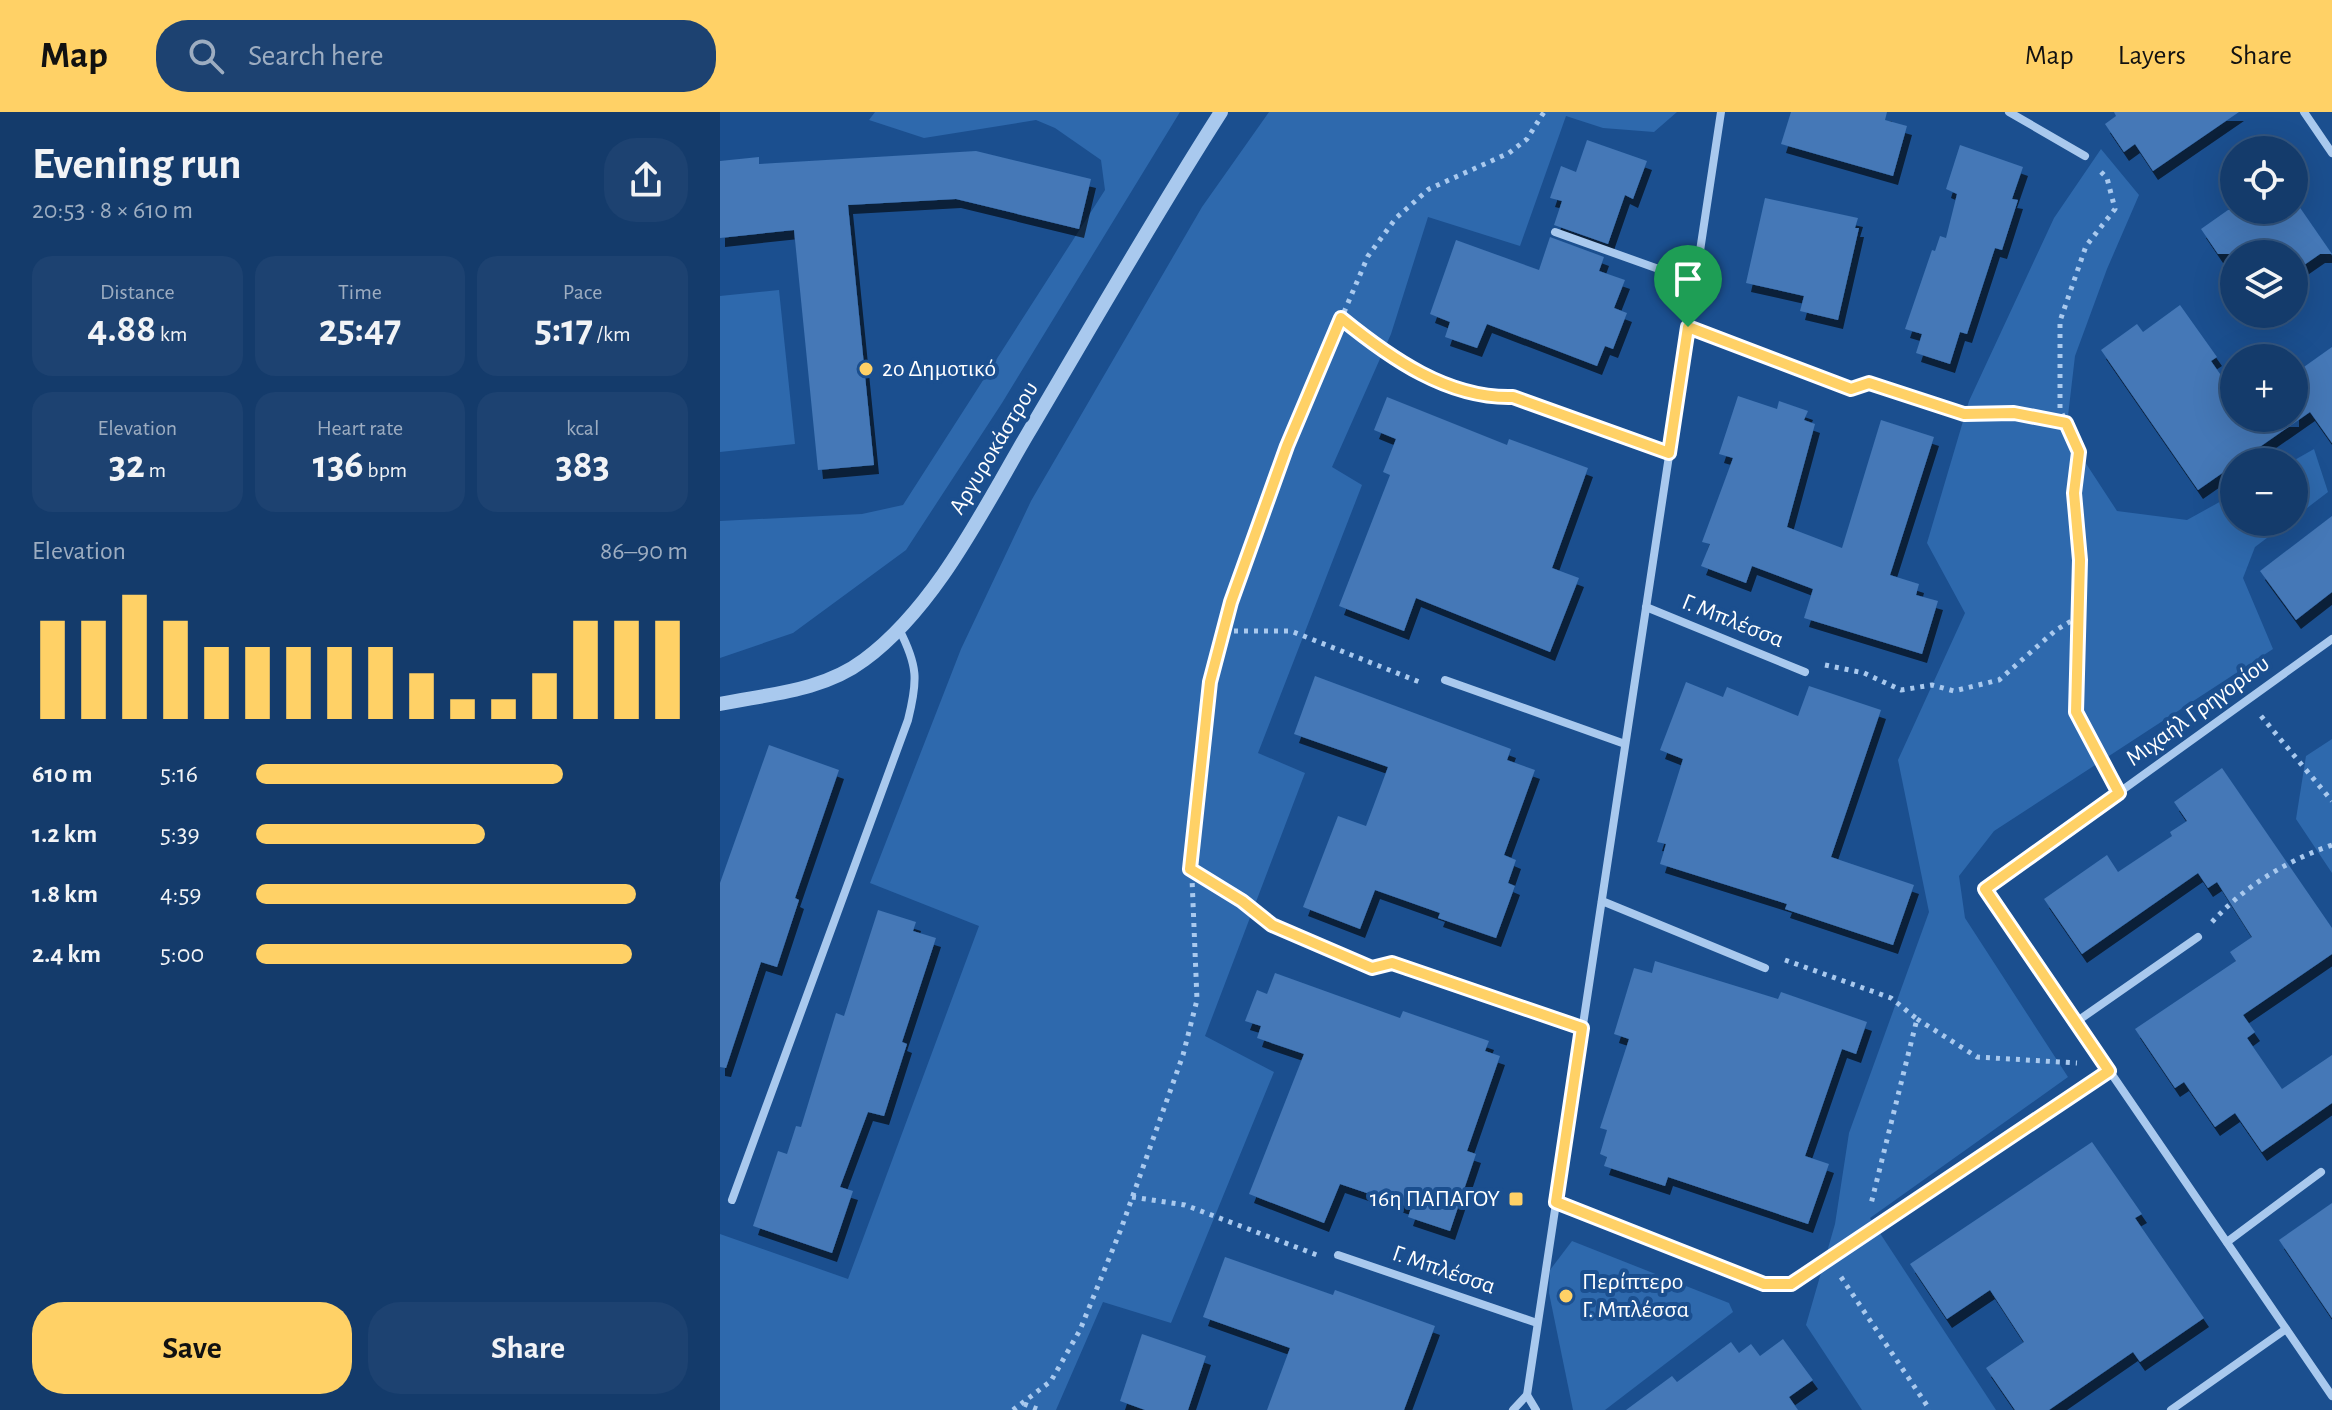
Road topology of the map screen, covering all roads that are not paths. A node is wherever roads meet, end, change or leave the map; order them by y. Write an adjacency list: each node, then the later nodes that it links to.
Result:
1 (1221, 112): 14 (street, Αργυροκάστρου)
2 (1721, 112): 8 (street, Γ. Μπλέσσα)
3 (2009, 112): 6 (street)
4 (2304, 112): 5 (street)
5 (2332, 153)
6 (2085, 156)
7 (1555, 232): 8 (street)
8 (1695, 282): 9 (street, Γ. Μπλέσσα)
9 (1688, 327): 10 (street); 12 (street, Γ. Μπλέσσα)
10 (1851, 389)
11 (1513, 397): 12 (street)
12 (1669, 453): 13 (street, Γ. Μπλέσσα)
13 (1646, 607): 16 (street, Γ. Μπλέσσα); 19 (street, Γ. Μπλέσσα)
14 (899, 629): 18 (street, Αργυροκάστρου); 28 (street)
15 (2332, 639): 24 (street, Μιχαήλ Γρηγορίου)
16 (1805, 672)
17 (1445, 680): 19 (street)
18 (720, 704)
19 (1625, 744): 20 (street, Γ. Μπλέσσα)
20 (1602, 901): 23 (street); 25 (street, Γ. Μπλέσσα)
21 (2198, 937): 24 (street)
22 (1392, 963): 25 (street)
23 (1761, 966)
24 (2076, 1022): 26 (street, Μιχαήλ Γρηγορίου)
25 (1582, 1028): 29 (street, Γ. Μπλέσσα)
26 (2107, 1068): 29 (street); 30 (street, Μιχαήλ Γρηγορίου)
27 (2321, 1172): 30 (street)
28 (732, 1200)
29 (1556, 1202): 32 (street, Γ. Μπλέσσα)
30 (2227, 1242): 33 (street, Μιχαήλ Γρηγορίου)
31 (1338, 1255): 32 (street, Γ. Μπλέσσα)
32 (1537, 1323): 34 (street, Γ. Μπλέσσα)
33 (2286, 1329): 35 (street, Μιχαήλ Γρηγορίου); 38 (street)
34 (1527, 1395): 36 (street); 37 (street)
35 (2332, 1396)
36 (1513, 1410)
37 (1536, 1410)
38 (2171, 1410)

